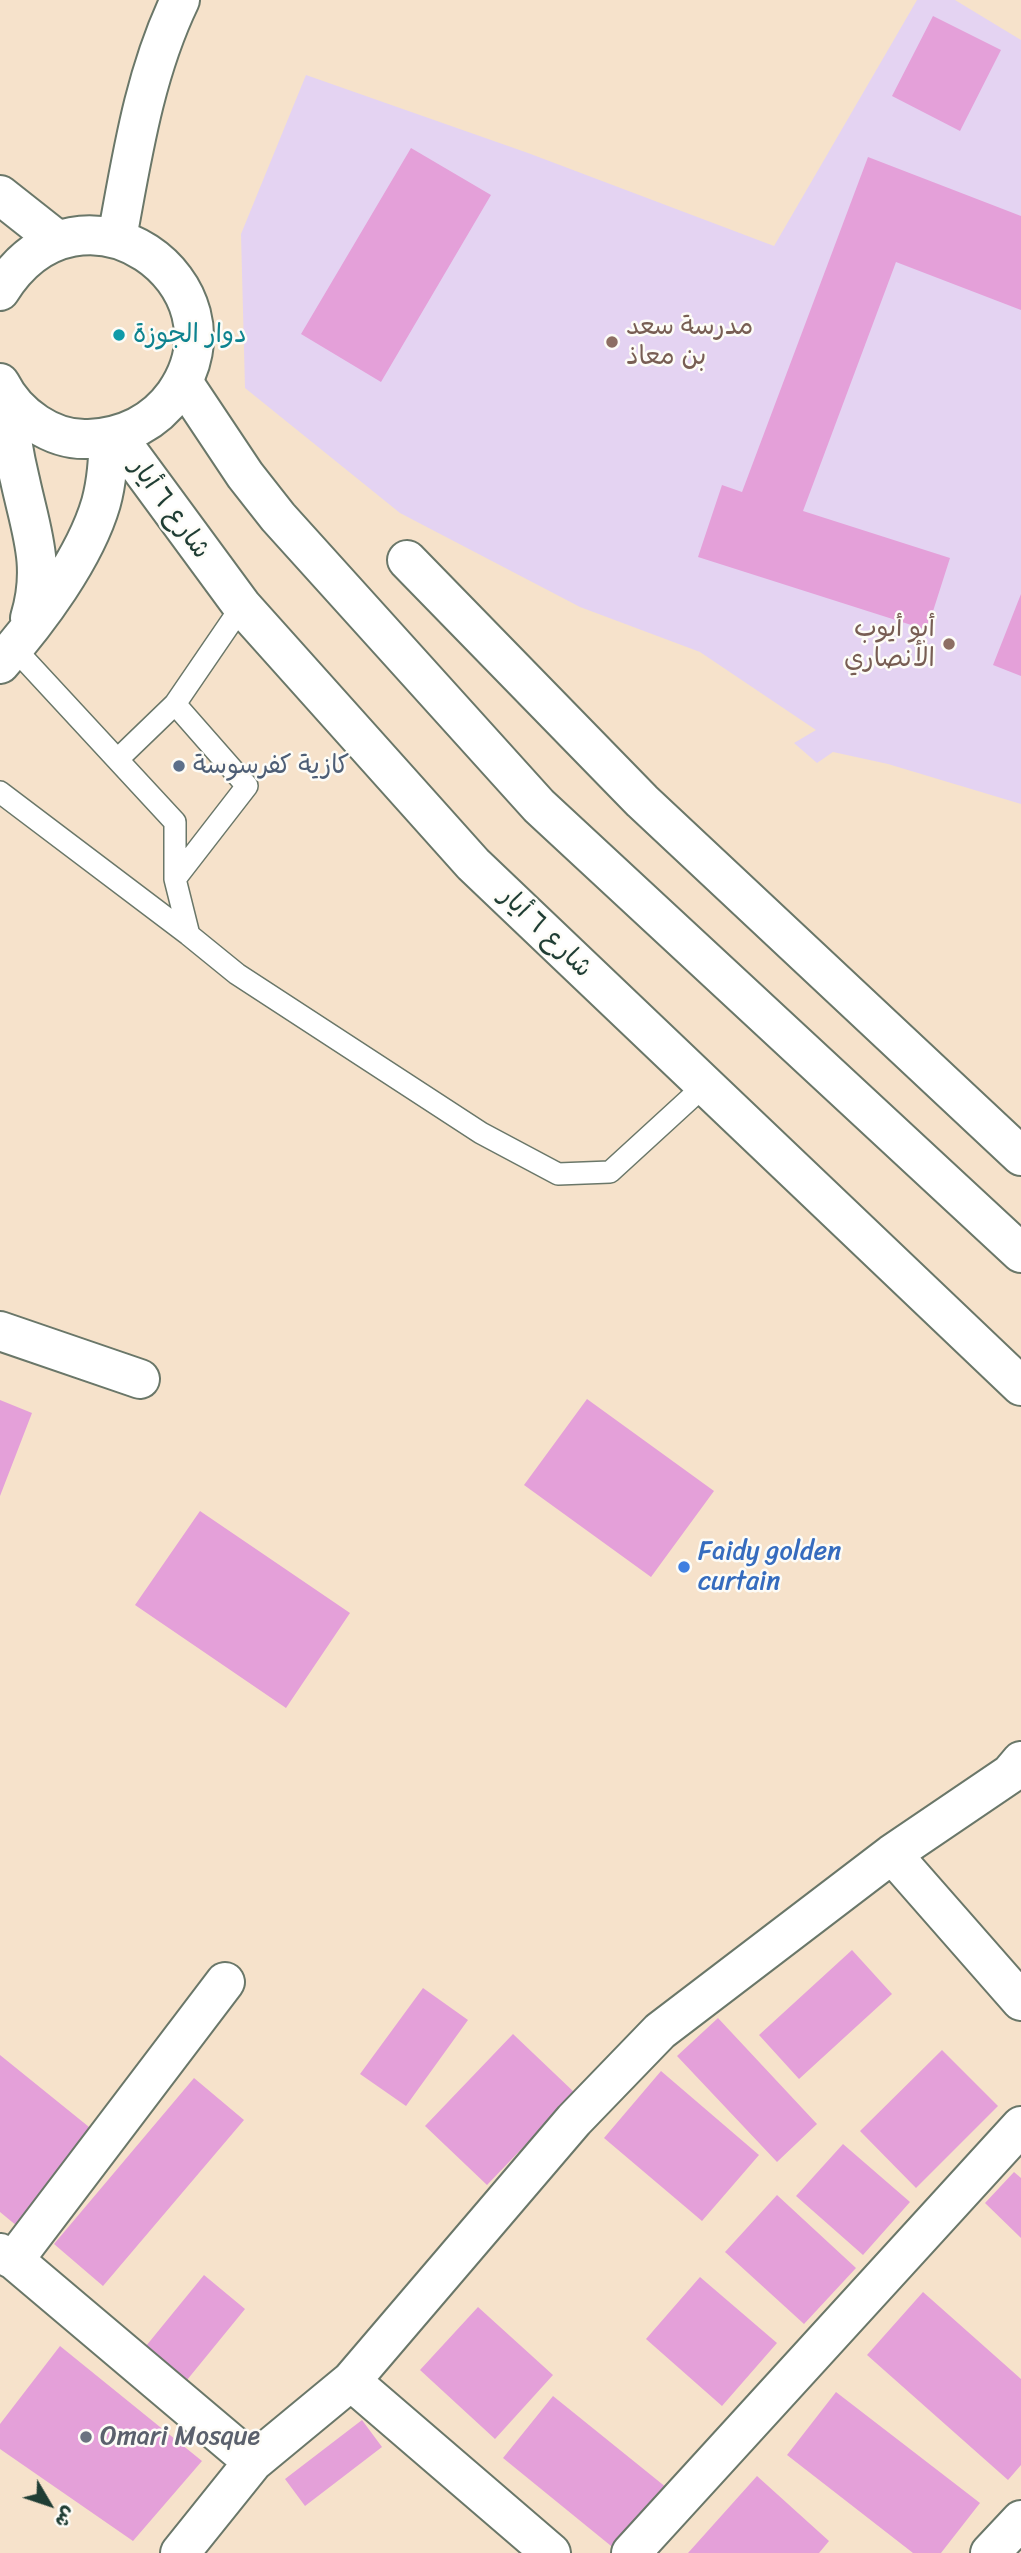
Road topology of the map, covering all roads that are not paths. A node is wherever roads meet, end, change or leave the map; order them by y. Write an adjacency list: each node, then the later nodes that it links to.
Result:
1 (180, 0): 3 (main road)
2 (0, 195): 4 (main road)
3 (117, 238): 4 (main road); 6 (main road)
4 (58, 240): 5 (main road)
5 (0, 291)
6 (183, 382): 8 (main road); 19 (main road)
7 (3, 389): 8 (main road); 11 (main road)
8 (113, 437): 10 (main road, شارع ٦ أيار); 11 (main road)
9 (407, 561): 18 (main road)
10 (242, 606): 12 (lane); 17 (main road, شارع ٦ أيار)
11 (13, 649): 13 (lane)
12 (175, 704): 13 (lane); 15 (lane)
13 (118, 759): 15 (lane)
14 (0, 792): 16 (lane)
15 (175, 879): 16 (lane)
16 (188, 935): 17 (lane)
17 (705, 1085): 22 (main road, شارع ٦ أيار)
18 (1021, 1156)
19 (1021, 1253)
20 (0, 1331): 21 (main road)
21 (140, 1379)
22 (1021, 1386)
23 (1021, 1761): 24 (main road)
24 (892, 1854): 26 (main road); 29 (main road)
25 (225, 1982): 28 (main road)
26 (1021, 2001)
27 (1021, 2126): 34 (main road)
28 (7, 2256): 30 (main road)
29 (351, 2381): 30 (main road); 33 (main road)
30 (253, 2462): 32 (main road)
31 (1021, 2519): 35 (main road)
32 (180, 2553)
33 (551, 2553)
34 (631, 2553)
35 (990, 2553)

